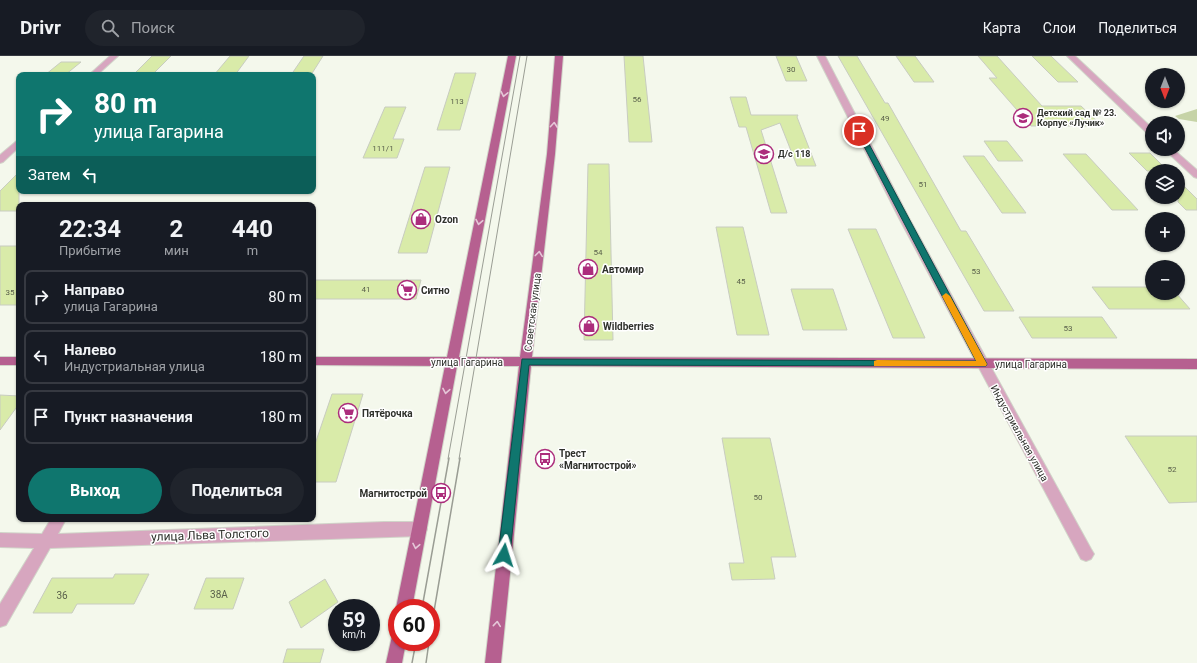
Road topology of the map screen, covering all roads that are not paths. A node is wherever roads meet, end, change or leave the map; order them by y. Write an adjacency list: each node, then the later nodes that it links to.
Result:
1 (114, 56): 6 (street)
2 (512, 56): 15 (main road, one-way to 15)
3 (559, 56): 16 (main road, Советская улица, one-way to 3)
4 (820, 56): 17 (street, Индустриальная улица)
5 (1071, 56): 7 (street)
6 (96, 72)
7 (1145, 127)
8 (16, 145): 10 (street)
9 (1176, 156): 11 (street)
10 (0, 160)
11 (1197, 175)
12 (16, 361): 14 (main road)
13 (316, 361): 15 (main road, улица Гагарина)
14 (0, 362)
15 (452, 362): 16 (main road, улица Гагарина); 20 (main road, one-way to 20)
16 (525, 362): 17 (main road, улица Гагарина); 28 (main road, Советская улица, one-way to 16)
17 (982, 364): 18 (main road, улица Гагарина); 23 (street, Индустриальная улица)
18 (1197, 364)
19 (57, 522): 22 (street)
20 (420, 529): 22 (street, улица Льва Толстого); 24 (main road, one-way to 24)
21 (0, 540): 22 (street, улица Льва Толстого)
22 (47, 541): 25 (street)
23 (1086, 554)
24 (406, 599)
25 (0, 619)
26 (396, 651): 27 (main road)
27 (394, 663)
28 (493, 663)

